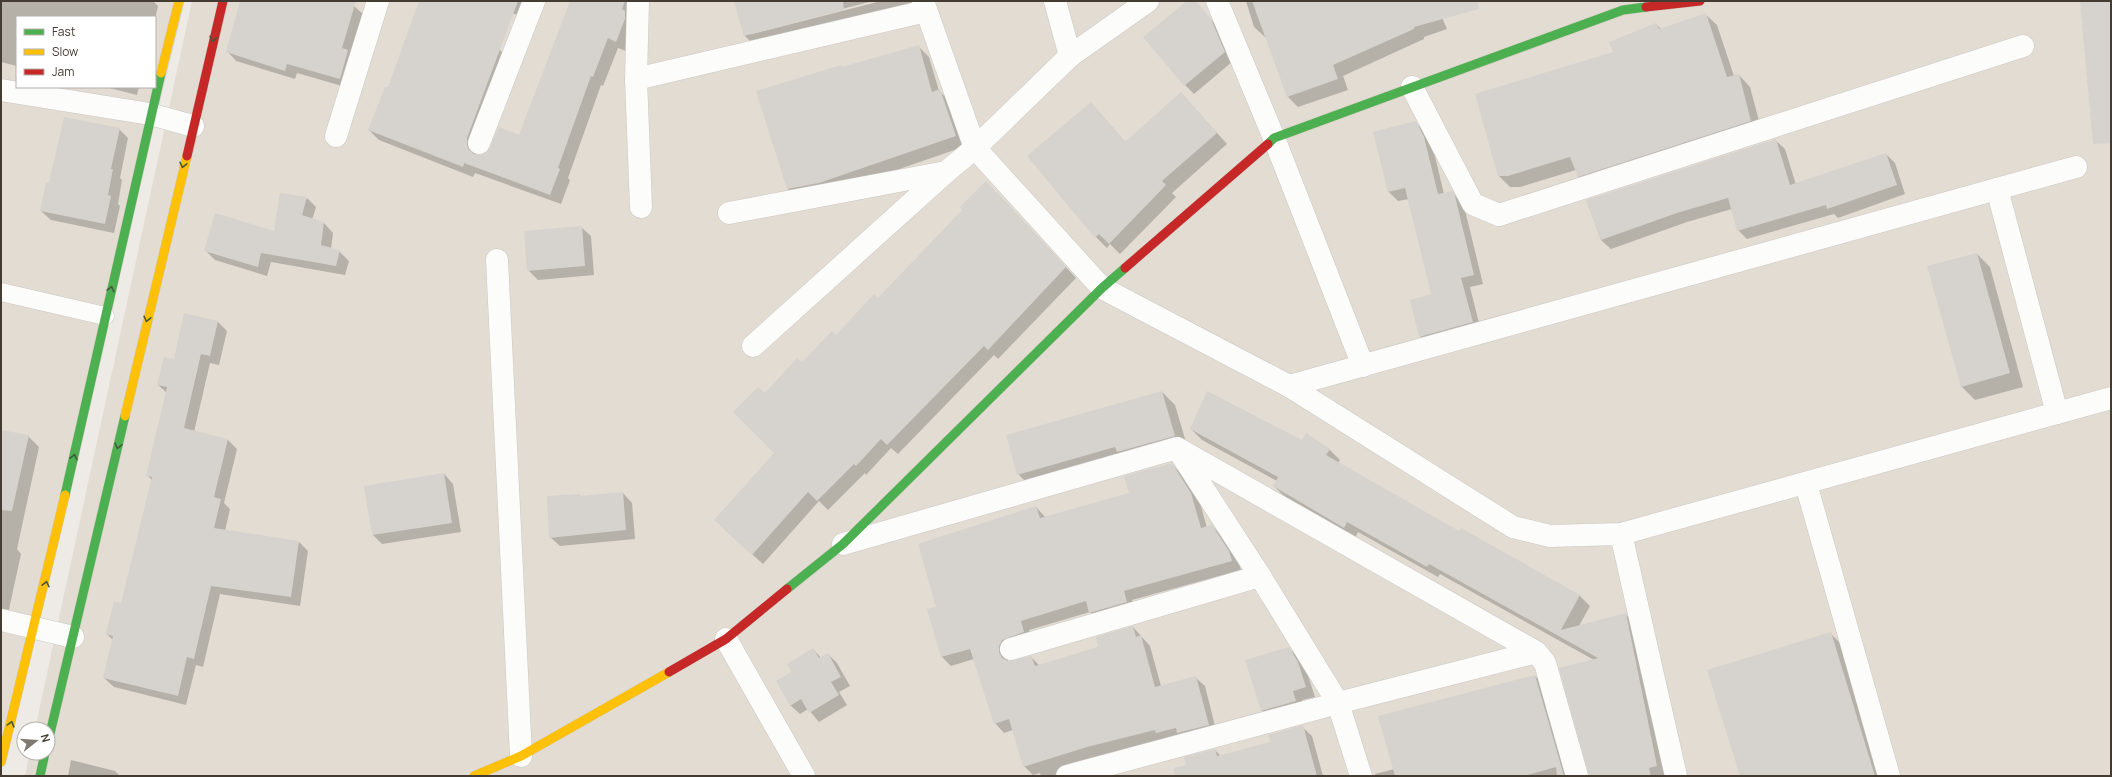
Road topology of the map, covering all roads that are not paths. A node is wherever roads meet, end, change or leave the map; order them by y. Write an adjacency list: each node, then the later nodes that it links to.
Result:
1 (179, 1): 16 (street)
2 (223, 1): 17 (street, one-way to 17)
3 (378, 1): 18 (street)
4 (534, 1): 20 (street)
5 (638, 1): 13 (street)
6 (1055, 1): 12 (street)
7 (1148, 1): 12 (street)
8 (1217, 1): 19 (street)
9 (1700, 1): 14 (street)
10 (924, 6): 13 (street); 21 (street)
11 (2023, 46): 14 (street)
12 (1070, 56): 21 (street)
13 (636, 79): 25 (street)
14 (1412, 87): 19 (street)
15 (1, 90): 16 (street)
16 (150, 114): 17 (street); 30 (street, one-way to 16)
17 (192, 126): 43 (street, one-way to 43)
18 (336, 136)
19 (1274, 138): 28 (street); 32 (street)
20 (479, 143)
21 (975, 148): 23 (street); 28 (street)
22 (2076, 167): 24 (street)
23 (946, 172): 26 (street); 31 (street)
24 (1997, 189): 32 (street); 35 (street)
25 (641, 207)
26 (729, 213)
27 (497, 260): 49 (street)
28 (1102, 288): 33 (street); 39 (street)
29 (1, 292): 30 (lane)
30 (105, 316): 42 (street, one-way to 30)
31 (753, 346)
32 (1363, 366): 33 (street)
33 (1289, 386): 38 (street)
34 (2111, 398): 35 (street)
35 (2057, 413): 37 (street)
36 (1177, 448): 39 (street); 40 (street); 46 (street)
37 (1806, 484): 38 (street); 59 (street)
38 (1621, 534): 58 (street)
39 (842, 544): 44 (street)
40 (1260, 576): 45 (street); 47 (street)
41 (1, 620): 42 (street)
42 (36, 628): 43 (street); 51 (street, one-way to 42)
43 (73, 637): 48 (street)
44 (726, 639): 49 (street); 54 (street)
45 (1011, 649)
46 (1536, 652): 47 (street); 57 (street)
47 (1338, 703): 55 (street); 56 (street)
48 (53, 721)
49 (521, 756): 53 (street)
50 (44, 761): 52 (street)
51 (1, 762)
52 (40, 776)
53 (474, 776)
54 (804, 776)
55 (1067, 776)
56 (1362, 776)
57 (1577, 776)
58 (1676, 776)
59 (1889, 776)

